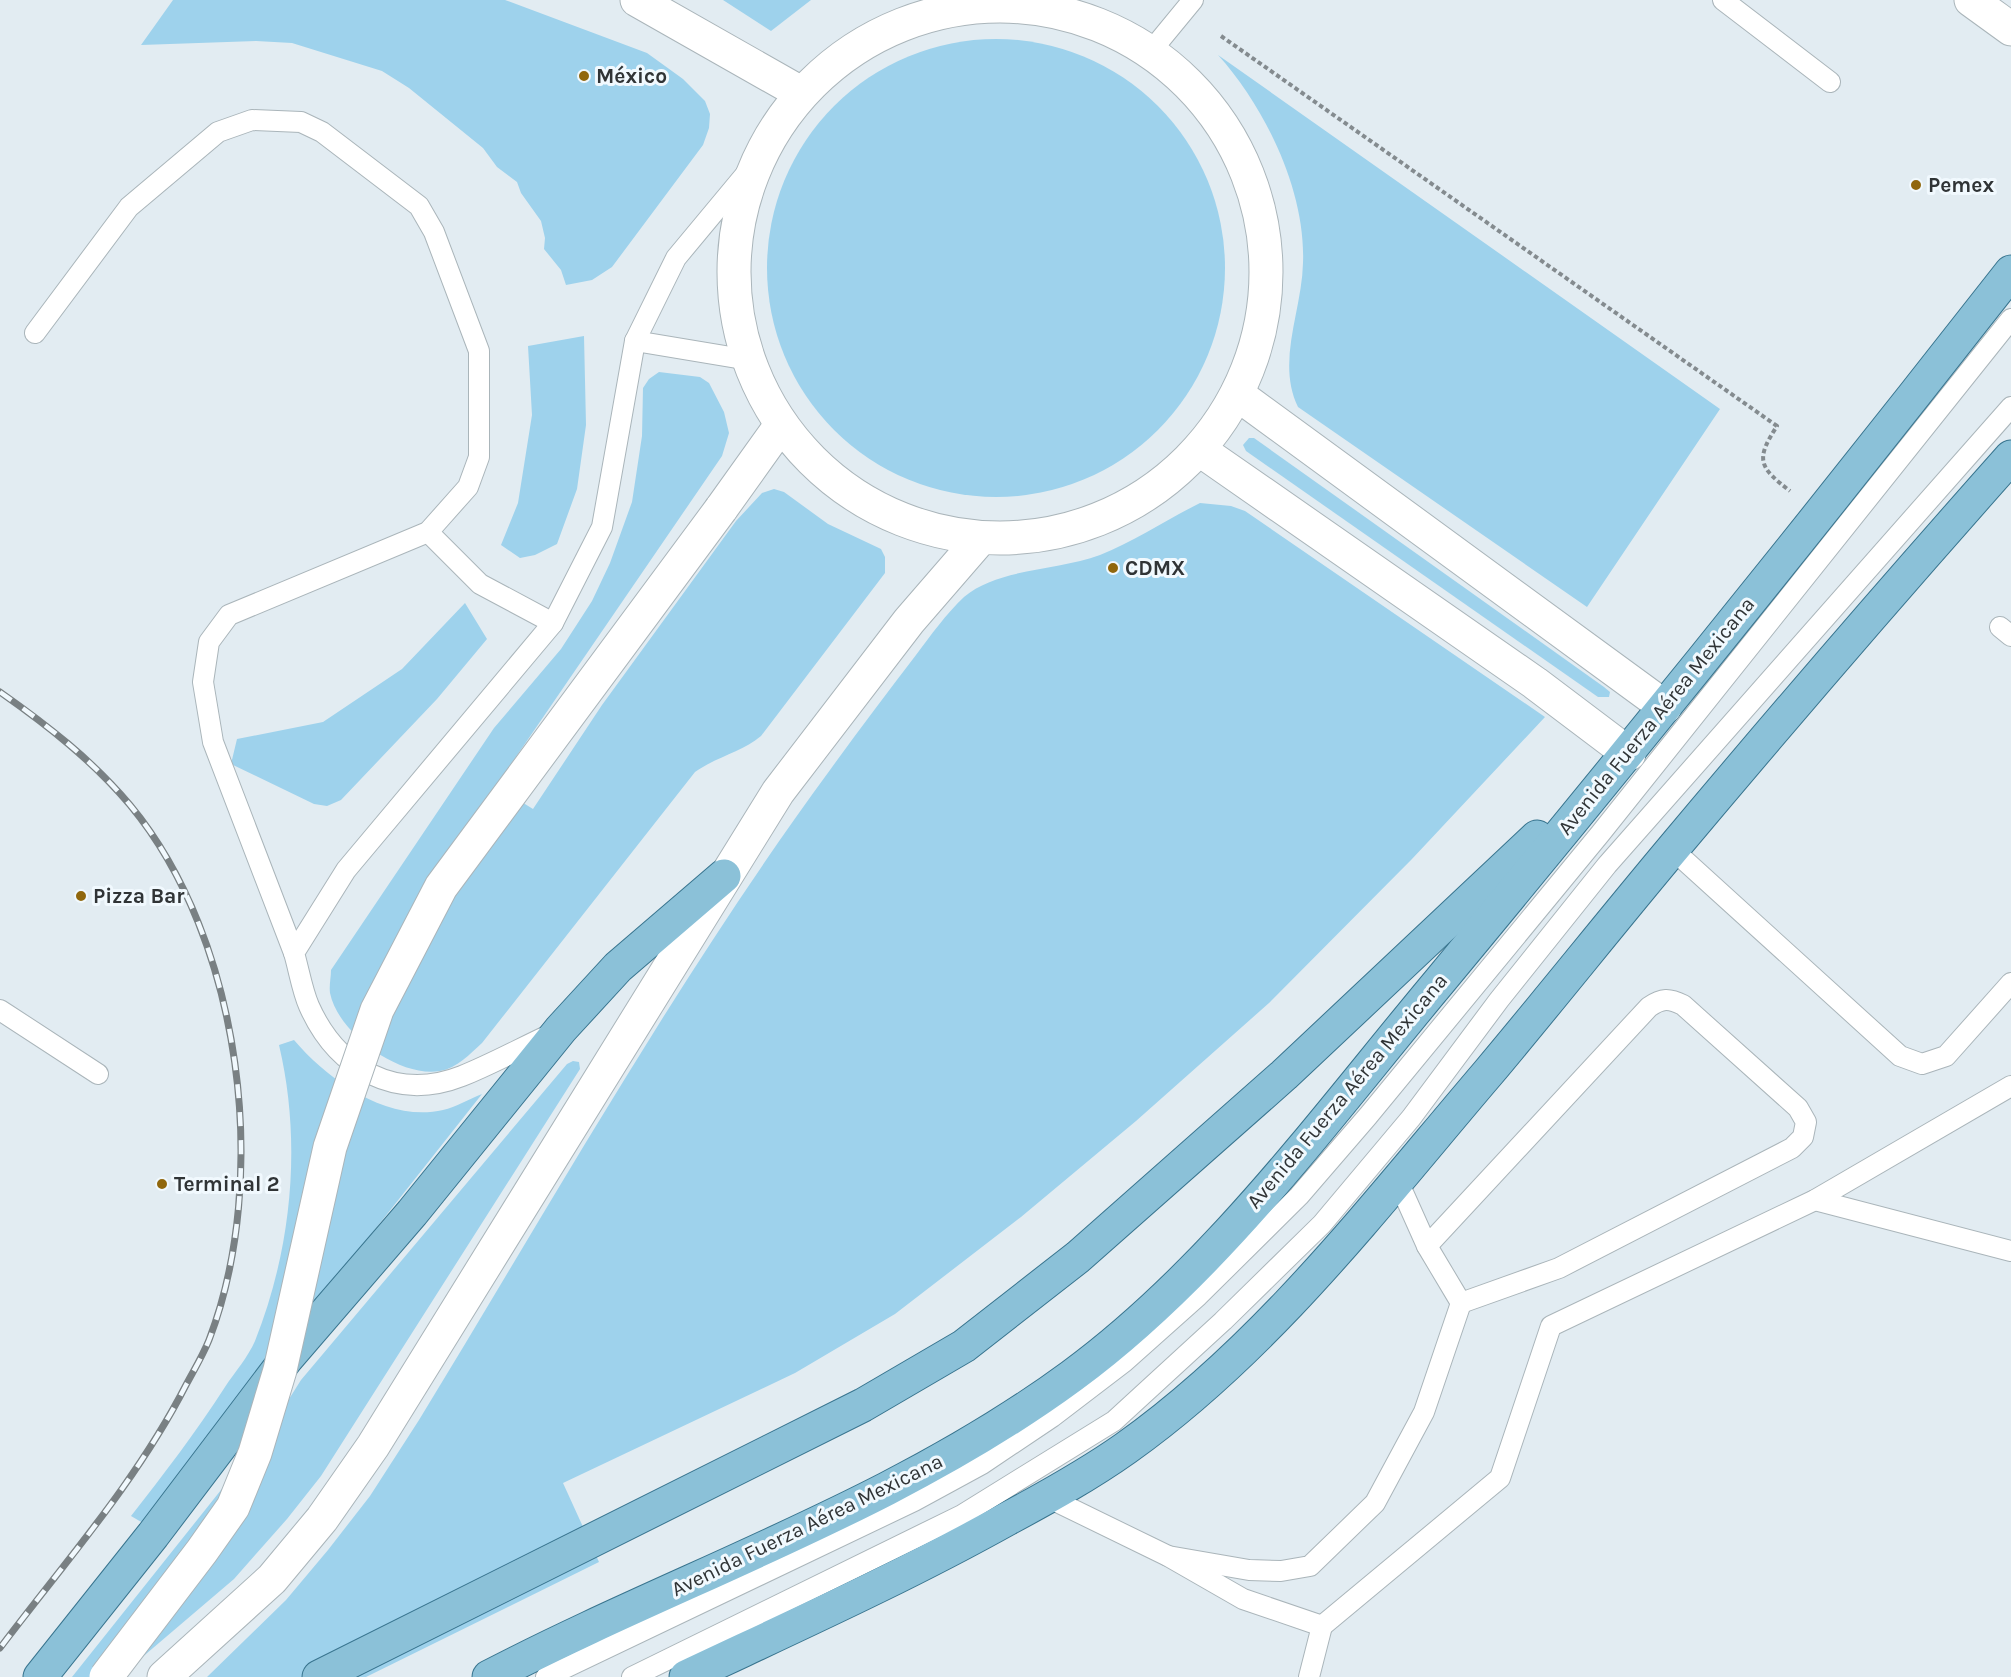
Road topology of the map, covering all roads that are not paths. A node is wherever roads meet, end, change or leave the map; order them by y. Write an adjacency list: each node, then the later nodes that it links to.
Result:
1 (638, 0): 9 (street)
2 (1192, 0): 7 (lane)
3 (1723, 0): 8 (lane)
4 (1971, 0): 6 (street)
5 (930, 5): 7 (street); 9 (street)
6 (2011, 29)
7 (1151, 51): 16 (street)
8 (1830, 82)
9 (801, 93): 10 (street)
10 (760, 157): 14 (lane); 15 (street)
11 (2011, 272): 24 (main road, Avenida Fuerza Aérea Mexicana)
12 (2011, 319): 47 (lane)
13 (35, 333): 21 (lane)
14 (635, 341): 15 (lane); 23 (lane)
15 (749, 360): 18 (street)
16 (1237, 394): 19 (street); 24 (street)
17 (2011, 407): 48 (lane)
18 (782, 425): 22 (street); 43 (street, bridge)
19 (1200, 450): 22 (street); 25 (street)
20 (2011, 457): 26 (main road)
21 (428, 532): 23 (lane); 28 (lane)
22 (980, 539): 27 (street)
23 (552, 623): 28 (lane)
24 (1665, 707): 25 (main road, Avenida Fuerza Aérea Mexicana)
25 (1629, 754): 45 (main road); 46 (main road, Avenida Fuerza Aérea Mexicana)
26 (1672, 849): 29 (lane); 34 (main road)
27 (724, 876): 31 (main road); 44 (street)
28 (294, 953): 31 (lane)
29 (2011, 983)
30 (0, 1010): 32 (lane)
31 (561, 1029): 42 (main road)
32 (98, 1074)
33 (2011, 1086): 35 (lane)
34 (1398, 1179): 36 (lane); 39 (main road)
35 (1815, 1200): 37 (lane); 41 (lane)
36 (1427, 1246): 38 (lane); 38 (lane)
37 (2011, 1251)
38 (1461, 1303): 40 (lane)
39 (1047, 1497): 40 (lane); 49 (main road)
40 (1168, 1556): 41 (lane)
41 (1322, 1626): 50 (lane)
42 (40, 1677)
43 (106, 1677)
44 (164, 1677)
45 (319, 1677)
46 (489, 1677)
47 (546, 1677)
48 (632, 1677)
49 (686, 1677)
50 (1309, 1677)

